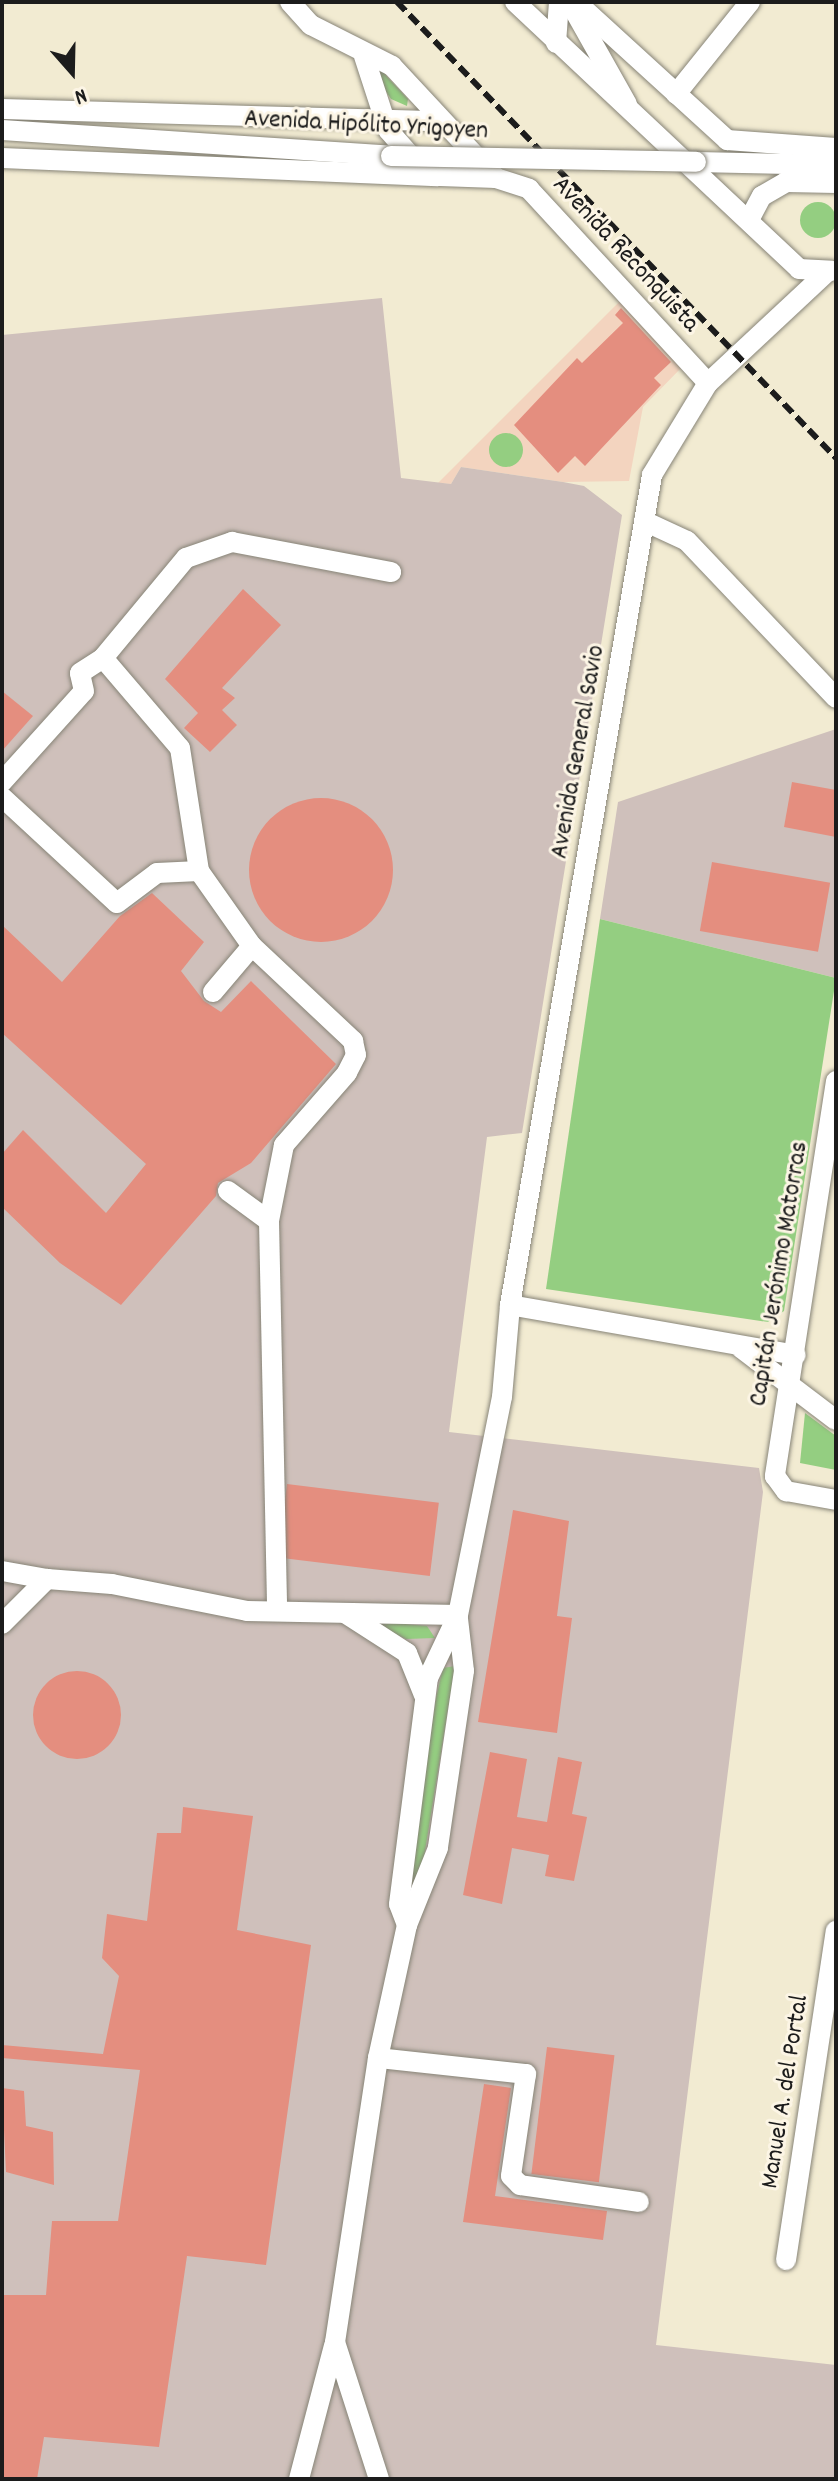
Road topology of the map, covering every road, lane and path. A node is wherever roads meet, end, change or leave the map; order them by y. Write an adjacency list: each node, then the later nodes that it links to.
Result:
1 (290, 2): 8 (street)
2 (515, 2): 7 (street)
3 (559, 2): 7 (street)
4 (569, 2): 13 (street)
5 (576, 2): 9 (street)
6 (750, 2): 9 (street)
7 (556, 43): 13 (street)
8 (364, 56): 11 (street); 12 (street)
9 (676, 94): 17 (street)
10 (2, 109): 11 (street)
11 (384, 119): 12 (street); 20 (street)
12 (438, 121): 21 (street)
13 (637, 121): 23 (street)
14 (2, 130): 15 (street, Avenida Hipólito Yrigoyen)
15 (35, 135): 16 (street, Avenida Hipólito Yrigoyen); 19 (street, Avenida Hipólito Yrigoyen, bridge)
16 (2, 142)
17 (836, 148)
18 (2, 158): 20 (street)
19 (836, 165)
20 (440, 176): 21 (street)
21 (496, 178): 25 (street, Avenida Reconquista)
22 (836, 183): 23 (street)
23 (749, 220): 24 (street)
24 (832, 271): 25 (street, Avenida General Savio)
25 (708, 383): 26 (street, Avenida General Savio)
26 (644, 521): 29 (street); 39 (street, Avenida General Savio)
27 (391, 572): 28 (street)
28 (103, 658): 30 (street); 32 (street)
29 (836, 698)
30 (2, 782)
31 (2, 797): 32 (street)
32 (199, 871): 33 (street)
33 (252, 946): 34 (street); 38 (street)
34 (213, 992)
35 (836, 1081): 36 (street, Capitán Jerónimo Matorras)
36 (829, 1174): 41 (street, Capitán Jerónimo Matorras)
37 (228, 1191): 38 (street)
38 (269, 1221): 47 (street)
39 (510, 1305): 40 (street); 49 (street, Avenida General Savio)
40 (738, 1346): 41 (street); 42 (street)
41 (796, 1355): 42 (street, Capitán Jerónimo Matorras)
42 (788, 1386): 43 (street); 44 (street, Capitán Jerónimo Matorras)
43 (836, 1420)
44 (836, 1500)
45 (2, 1571): 46 (street)
46 (47, 1579): 47 (street); 50 (street)
47 (277, 1611): 48 (street)
48 (341, 1611): 49 (street); 51 (street)
49 (458, 1615): 51 (street); 52 (street)
50 (2, 1624)
51 (426, 1700): 52 (street)
52 (407, 1925): 55 (street)
53 (836, 1931): 54 (street, Manuel A. del Portal)
54 (832, 1994): 57 (street, Manuel A. del Portal)
55 (378, 2058): 56 (street); 58 (street)
56 (639, 2202)
57 (786, 2260)
58 (335, 2342): 59 (street); 60 (street)
59 (299, 2479)
60 (379, 2479)

